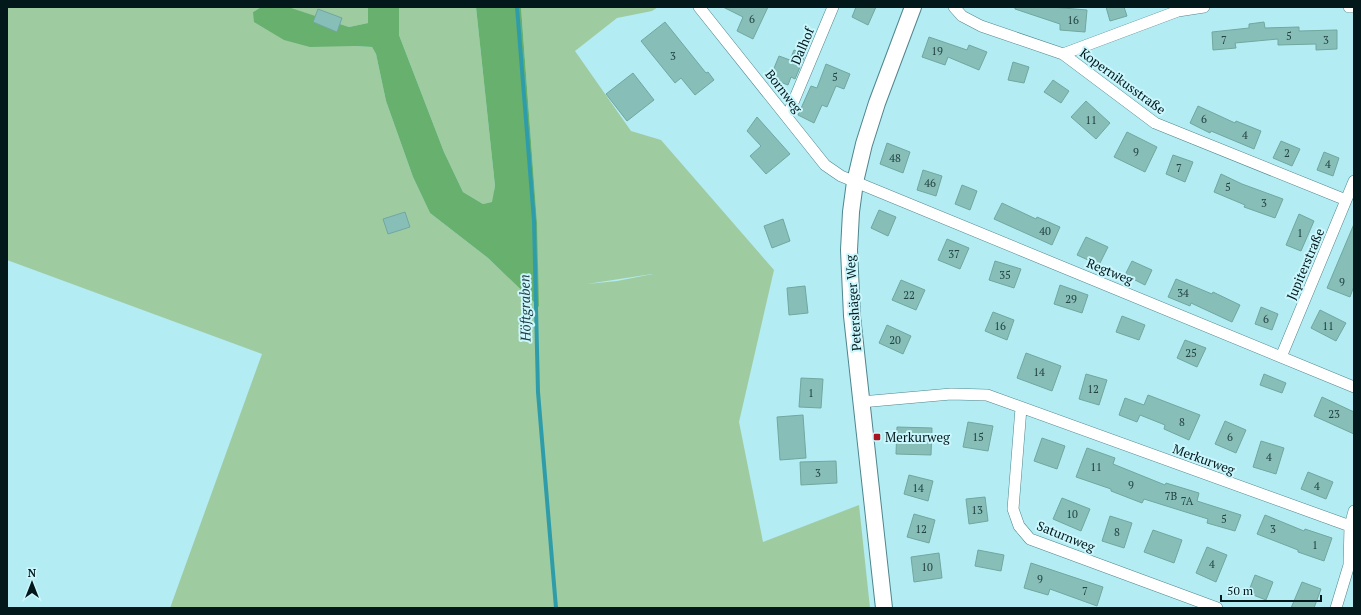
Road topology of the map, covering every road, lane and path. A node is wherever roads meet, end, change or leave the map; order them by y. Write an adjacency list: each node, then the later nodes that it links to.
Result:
1 (699, 7): 9 (street, Bornweg)
2 (833, 7): 9 (street, Dalhof)
3 (913, 7): 11 (street, Petershäger Weg)
4 (954, 7): 8 (street, Kopernikusstraße)
5 (1204, 7): 8 (street)
6 (1349, 7): 7 (street)
7 (1354, 8)
8 (1063, 54): 12 (street, Kopernikusstraße)
9 (787, 117): 11 (street, Bornweg)
10 (1354, 181): 12 (street, Jupiterstraße)
11 (855, 182): 13 (street, Regtweg); 15 (street, Petershäger Weg)
12 (1346, 200): 13 (street, Jupiterstraße)
13 (1281, 357): 14 (street, Regtweg)
14 (1354, 387)
15 (861, 402): 16 (street, Merkurweg); 20 (street, Petershäger Weg)
16 (1021, 408): 18 (street, Merkurweg); 21 (street, Saturnweg)
17 (1354, 511): 18 (street)
18 (1350, 526): 19 (street)
19 (1351, 566): 22 (street)
20 (884, 608)
21 (1217, 608)
22 (1336, 608)

